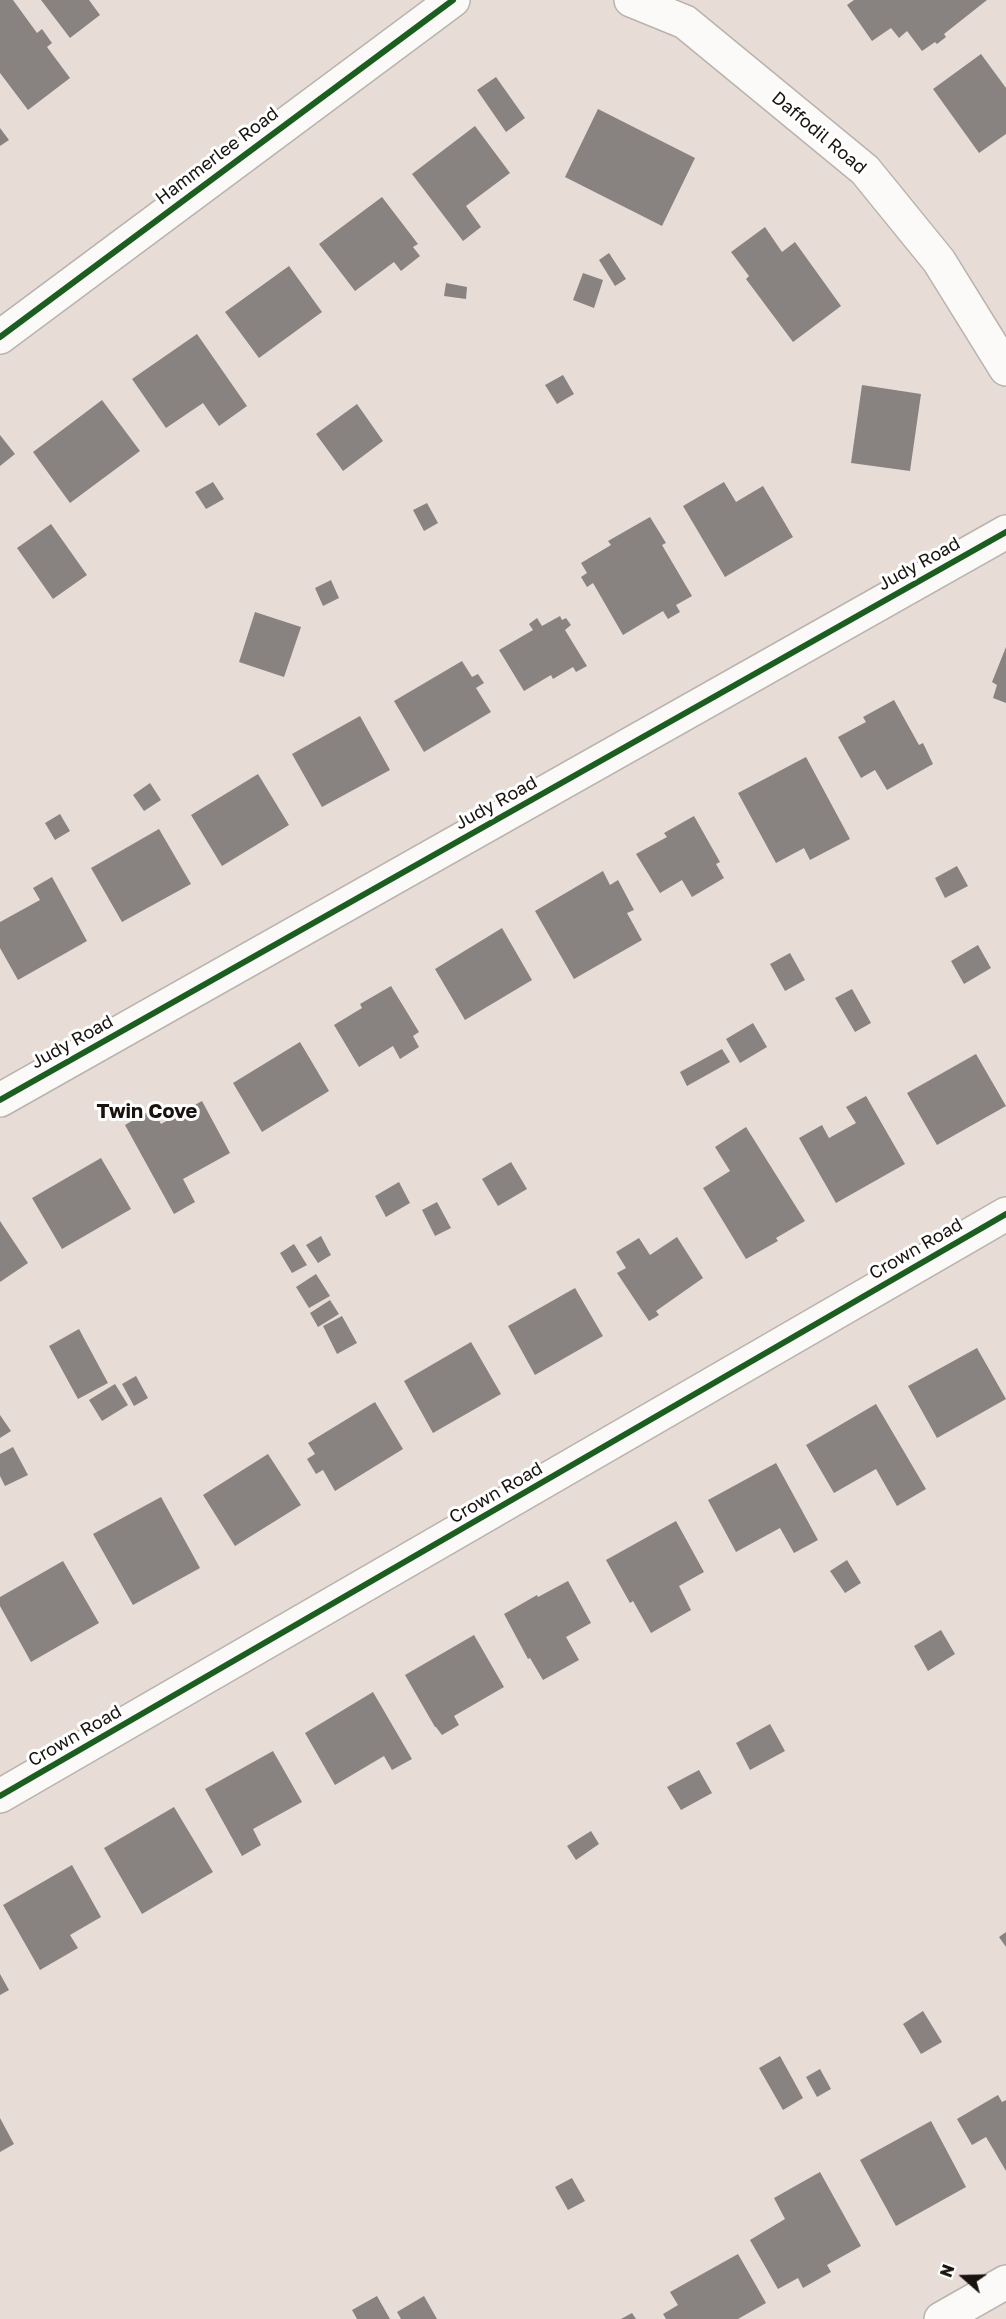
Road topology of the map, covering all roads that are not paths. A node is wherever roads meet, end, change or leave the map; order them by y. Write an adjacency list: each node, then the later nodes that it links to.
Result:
1 (453, 0): 3 (street, Hammerlee Road)
2 (631, 0): 4 (street, Daffodil Road)
3 (0, 337)
4 (1006, 369)
5 (1006, 532): 6 (street, Judy Road)
6 (0, 1100)
7 (1006, 1214): 8 (street, Crown Road)
8 (0, 1796)
9 (1006, 2282): 10 (street)
10 (941, 2319)

